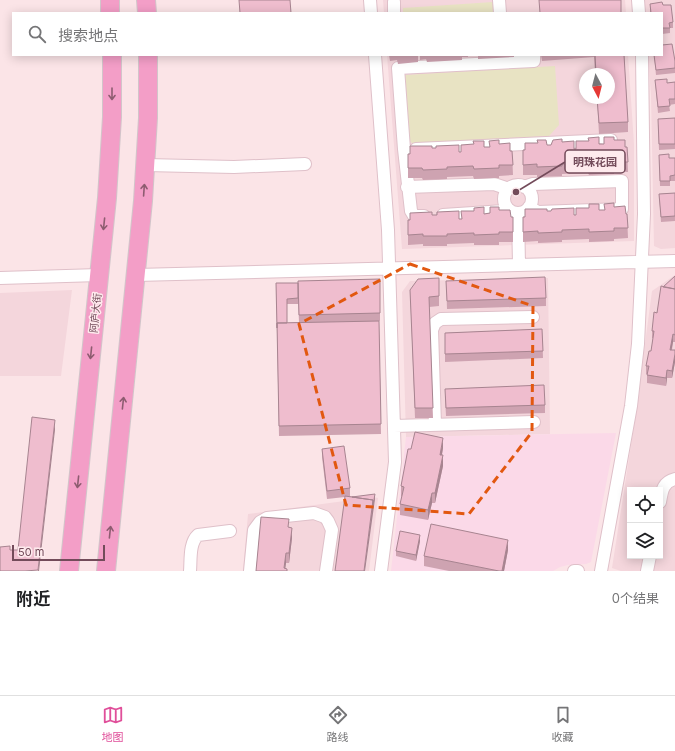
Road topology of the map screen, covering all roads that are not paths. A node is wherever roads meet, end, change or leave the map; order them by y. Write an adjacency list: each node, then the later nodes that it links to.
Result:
1 (110, 0): 6 (highway)
2 (146, 0): 7 (highway)
3 (370, 0): 8 (street)
4 (499, 0): 9 (street)
5 (638, 0): 10 (street)
6 (110, 12)
7 (147, 12)
8 (371, 12)
9 (500, 12)
10 (639, 12)
11 (112, 56): 29 (highway, 阿庐大街, one-way to 29)
12 (148, 56): 19 (highway)
13 (375, 56): 28 (street)
14 (534, 56): 17 (street)
15 (642, 56): 26 (street)
16 (611, 140): 17 (street)
17 (404, 149): 20 (street)
18 (305, 164): 19 (street)
19 (146, 165): 30 (highway, one-way to 19)
20 (407, 187): 22 (street); 24 (street)
21 (524, 187): 22 (street); 23 (street); 23 (street)
22 (509, 189): 24 (street)
23 (529, 207): 24 (street)
24 (514, 211): 27 (street)
25 (675, 261): 26 (street)
26 (642, 262): 27 (street); 48 (street)
27 (518, 265): 28 (street)
28 (390, 268): 30 (street); 35 (street)
29 (99, 275): 31 (street); 40 (highway, 阿庐大街, one-way to 40)
30 (136, 275): 41 (highway, one-way to 30)
31 (0, 278)
32 (533, 316): 34 (street)
33 (534, 422): 34 (street)
34 (435, 425): 35 (street)
35 (394, 426): 45 (street)
36 (675, 478): 37 (street)
37 (663, 487)
38 (230, 531): 42 (street)
39 (649, 559): 49 (street)
40 (69, 571)
41 (106, 571)
42 (190, 571)
43 (250, 571): 44 (street)
44 (326, 571)
45 (381, 571)
46 (574, 571): 47 (street)
47 (578, 571)
48 (601, 571)
49 (647, 571)

